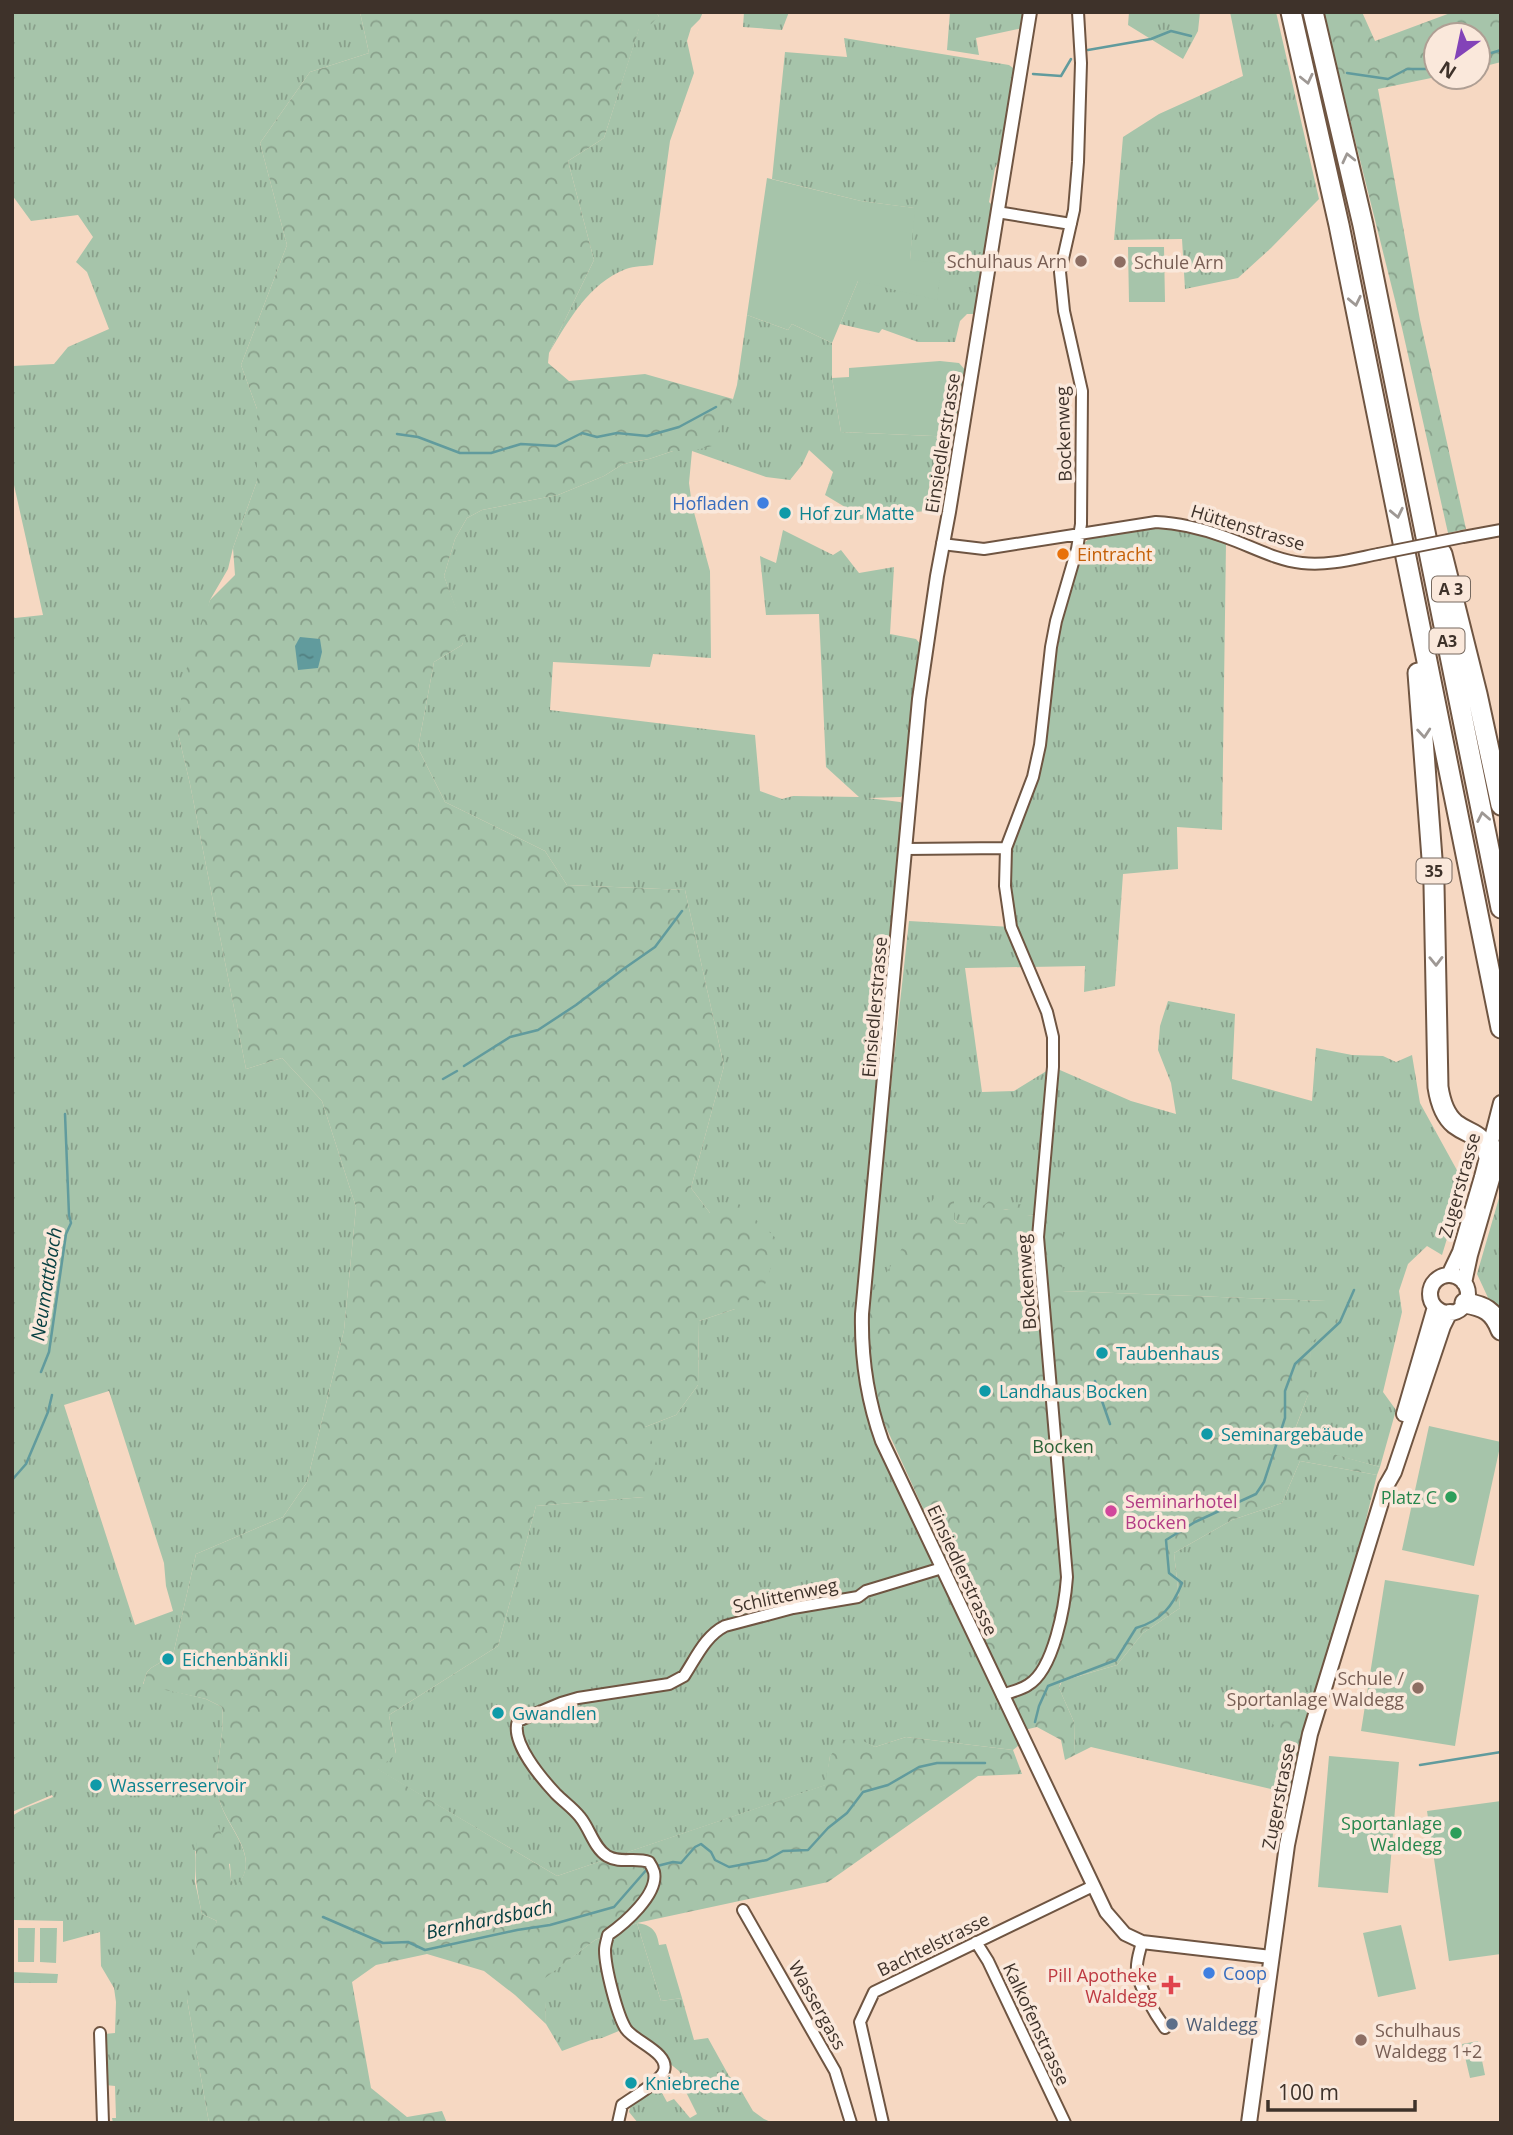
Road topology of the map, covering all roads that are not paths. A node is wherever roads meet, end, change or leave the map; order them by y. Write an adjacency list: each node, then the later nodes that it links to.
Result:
1 (1030, 12): 5 (street, Einsiedlerstrasse)
2 (1078, 12): 6 (street, Bockenweg)
3 (1292, 12): 11 (highway, A3, one-way to 11)
4 (1313, 12): 7 (highway, A3, one-way to 4)
5 (997, 212): 6 (street); 10 (street, Einsiedlerstrasse)
6 (1071, 224): 9 (street, Bockenweg)
7 (1394, 374): 12 (highway, A 3); 15 (highway, A3, one-way to 7)
8 (1501, 530): 9 (street, Hüttenstrasse, bridge)
9 (1080, 534): 10 (street, Hüttenstrasse); 13 (street, Bockenweg)
10 (942, 544): 14 (street, Einsiedlerstrasse)
11 (1409, 568): 16 (highway, A3); 18 (highway, 35, one-way to 18)
12 (1501, 805)
13 (1006, 848): 14 (street); 26 (street, Bockenweg)
14 (906, 849): 25 (street, Einsiedlerstrasse)
15 (1501, 908)
16 (1501, 1028)
17 (1501, 1103): 18 (main road, Zugerstrasse)
18 (1494, 1151): 19 (main road, Zugerstrasse); 20 (main road, Zugerstrasse)
19 (1449, 1275): 20 (main road); 21 (main road, Zugerstrasse)
20 (1464, 1283): 22 (main road, Zugerstrasse)
21 (1435, 1307): 22 (main road); 24 (main road, Zugerstrasse)
22 (1457, 1308): 23 (highway); 24 (main road, Zugerstrasse)
23 (1501, 1330)
24 (1386, 1486): 31 (main road, Zugerstrasse)
25 (942, 1568): 26 (street, Einsiedlerstrasse); 35 (street, Schlittenweg)
26 (1002, 1695): 27 (street, Einsiedlerstrasse)
27 (1093, 1886): 29 (street, Bachtelstrasse); 30 (street, Einsiedlerstrasse)
28 (743, 1910): 36 (street, Wassergass)
29 (976, 1942): 37 (street, Bachtelstrasse); 38 (street, Kalkofenstrasse)
30 (1142, 1942): 31 (street, Einsiedlerstrasse); 32 (street)
31 (1271, 1957): 39 (main road, Zugerstrasse)
32 (1164, 2028)
33 (100, 2033): 34 (street)
34 (103, 2123)
35 (618, 2123)
36 (851, 2123)
37 (883, 2123)
38 (1065, 2123)
39 (1249, 2123)

